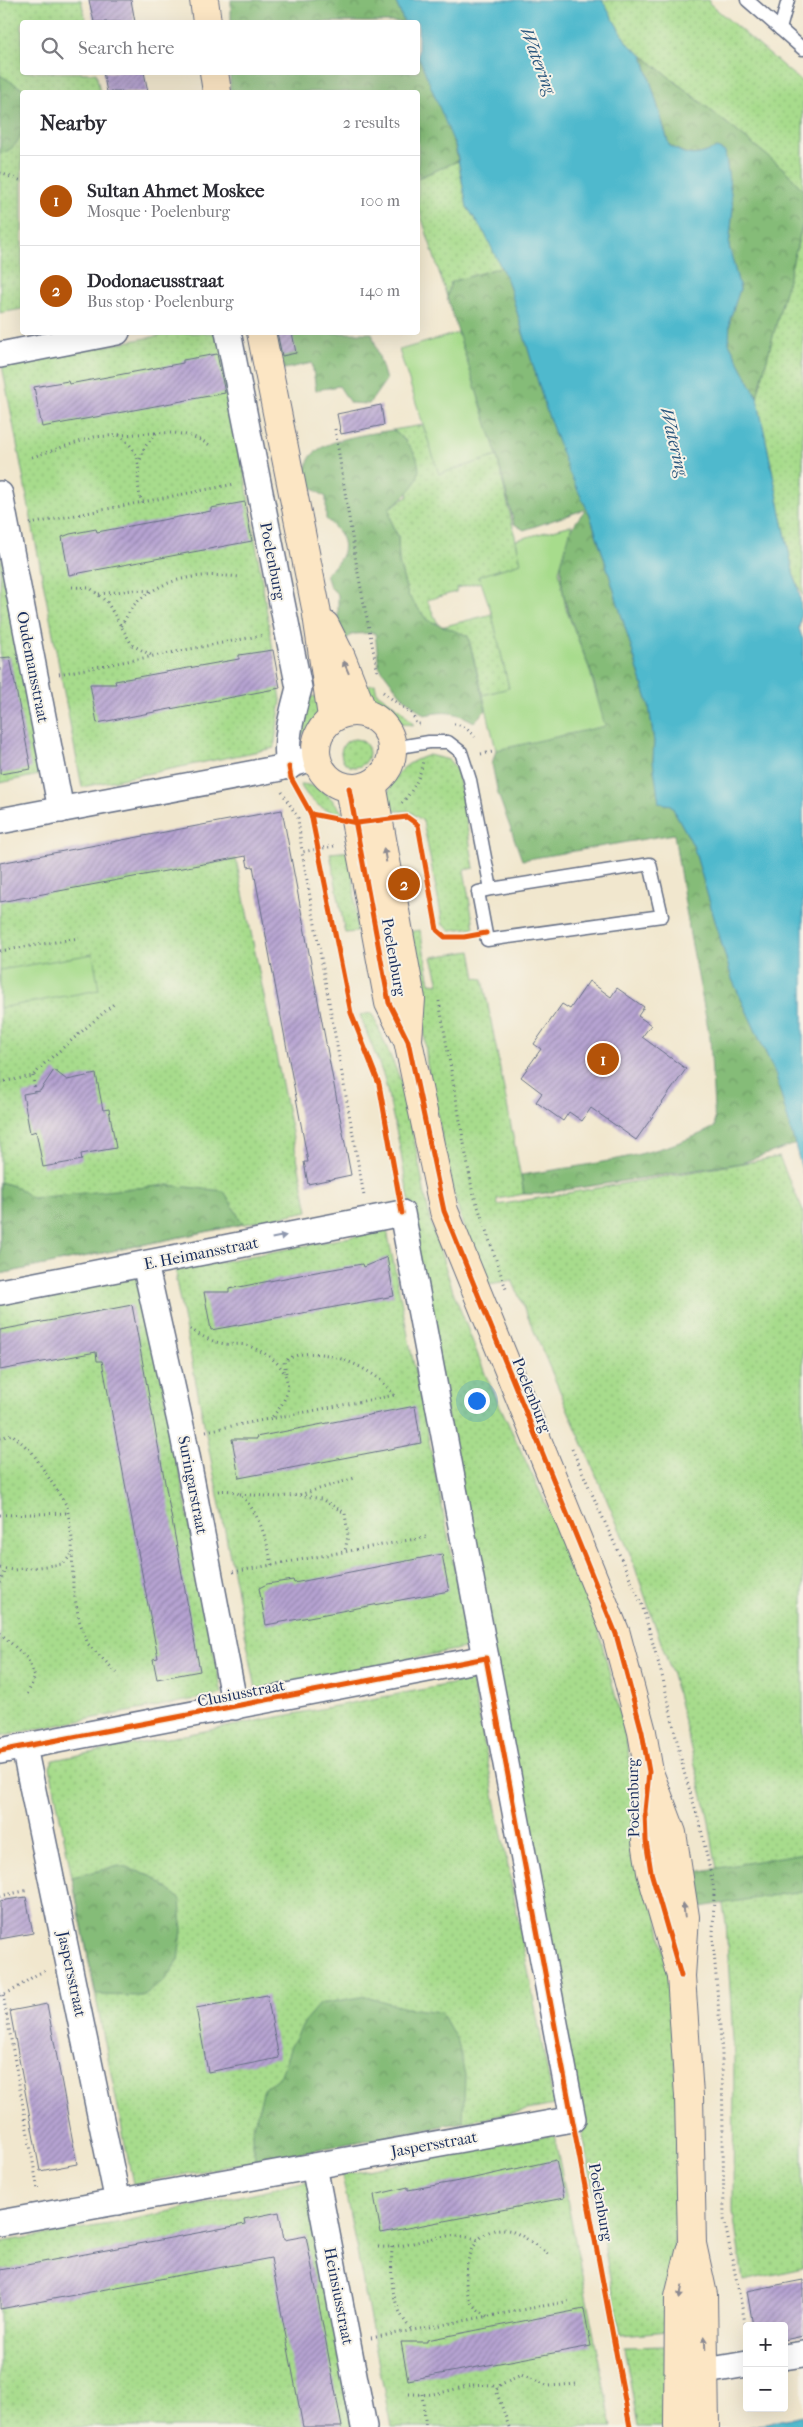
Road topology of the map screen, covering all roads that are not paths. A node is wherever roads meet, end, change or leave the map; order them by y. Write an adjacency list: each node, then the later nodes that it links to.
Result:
1 (204, 0): 4 (street)
2 (747, 0): 5 (lane)
3 (788, 0): 5 (lane)
4 (207, 20)
5 (780, 29): 6 (lane)
6 (803, 49)
7 (214, 75): 8 (street)
8 (217, 90)
9 (102, 335): 12 (street)
10 (229, 335): 19 (street, Poelenburg)
11 (262, 335): 14 (street, Poelenburg)
12 (0, 355)
13 (0, 494): 21 (street, Oudemansstraat)
14 (316, 608): 15 (street, Poelenburg, one-way to 14); 16 (street, Poelenburg)
15 (363, 712): 16 (street); 17 (street)
16 (332, 718): 18 (street)
17 (393, 748): 20 (street); 23 (lane)
18 (316, 757): 19 (street); 20 (street)
19 (283, 776): 21 (street)
20 (361, 786): 24 (street, Poelenburg); 24 (street, Poelenburg, one-way to 20)
21 (61, 810): 22 (street)
22 (0, 821)
23 (491, 889): 23 (lane)
24 (408, 1042): 33 (street, Poelenburg)
25 (146, 1264): 26 (street, E. Heimansstraat); 27 (street, E. Heimansstraat, one-way to 27); 28 (street, Suringarstraat)
26 (0, 1292)
27 (486, 1658): 28 (street, Clusiusstraat); 30 (street, Jaspersstraat)
28 (235, 1707): 29 (street, Clusiusstraat)
29 (12, 1749): 31 (street, Jaspersstraat)
30 (314, 2166): 31 (street, Jaspersstraat); 39 (street, Heinsiusstraat)
31 (118, 2202): 32 (street, Jaspersstraat)
32 (0, 2224)
33 (692, 2244): 37 (street, Poelenburg, one-way to 33); 38 (street, Poelenburg, one-way to 38)
34 (803, 2354): 35 (street)
35 (788, 2356)
36 (743, 2365): 37 (street)
37 (706, 2371): 38 (street); 41 (street, Poelenburg)
38 (677, 2372): 40 (street, Poelenburg)
39 (364, 2427)
40 (678, 2427)
41 (705, 2427)

